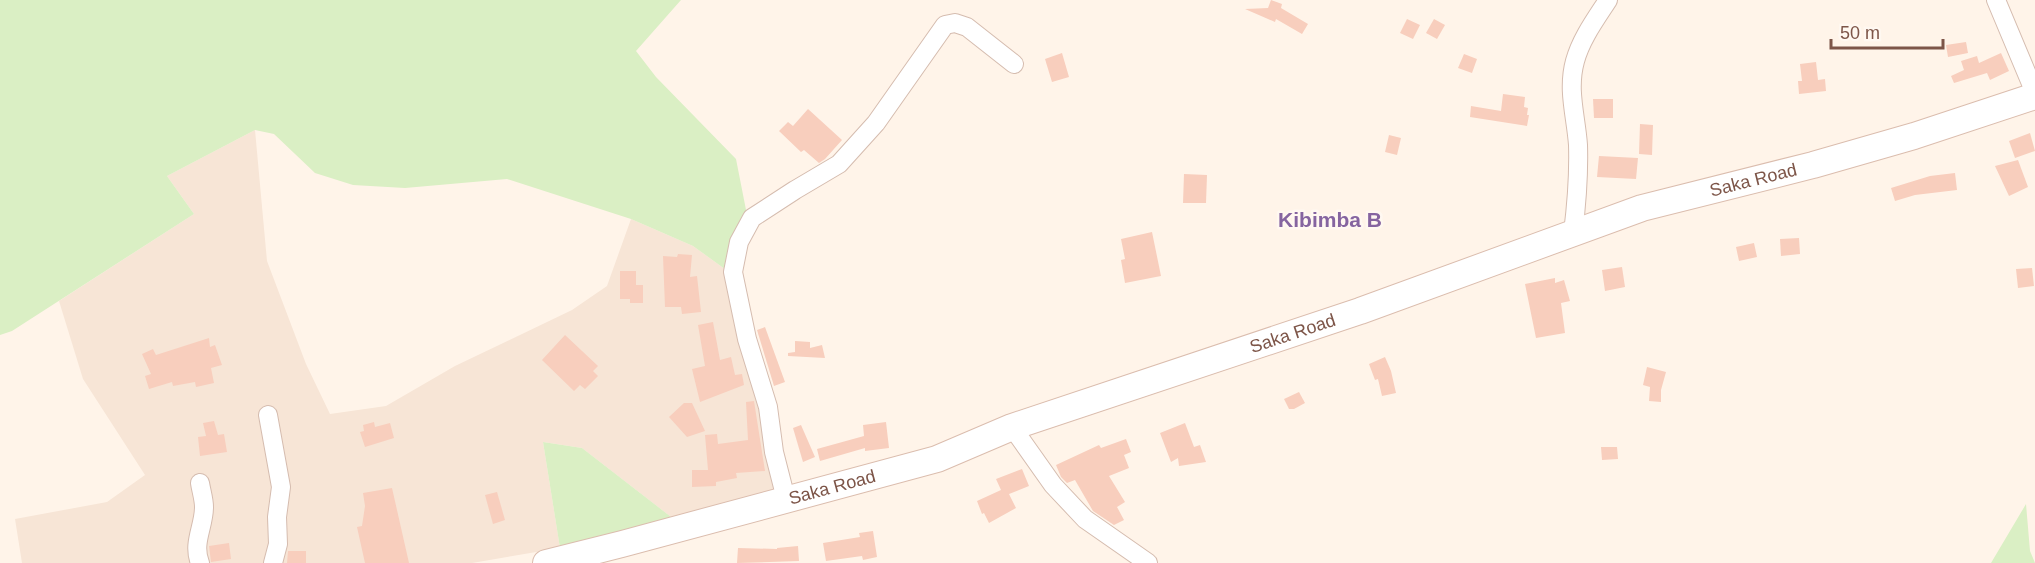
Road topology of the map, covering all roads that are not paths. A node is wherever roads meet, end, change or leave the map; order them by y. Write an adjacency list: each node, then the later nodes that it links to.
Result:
1 (1608, 0): 5 (street)
2 (1996, 0): 4 (street)
3 (1014, 64): 9 (street)
4 (2035, 95): 5 (main road, Saka Road)
5 (1573, 233): 7 (main road, Saka Road)
6 (268, 415): 11 (street)
7 (1012, 427): 9 (main road, Saka Road); 13 (street)
8 (200, 483): 10 (street)
9 (786, 499): 12 (main road, Saka Road)
10 (200, 563)
11 (273, 563)
12 (546, 563)
13 (1148, 563)

